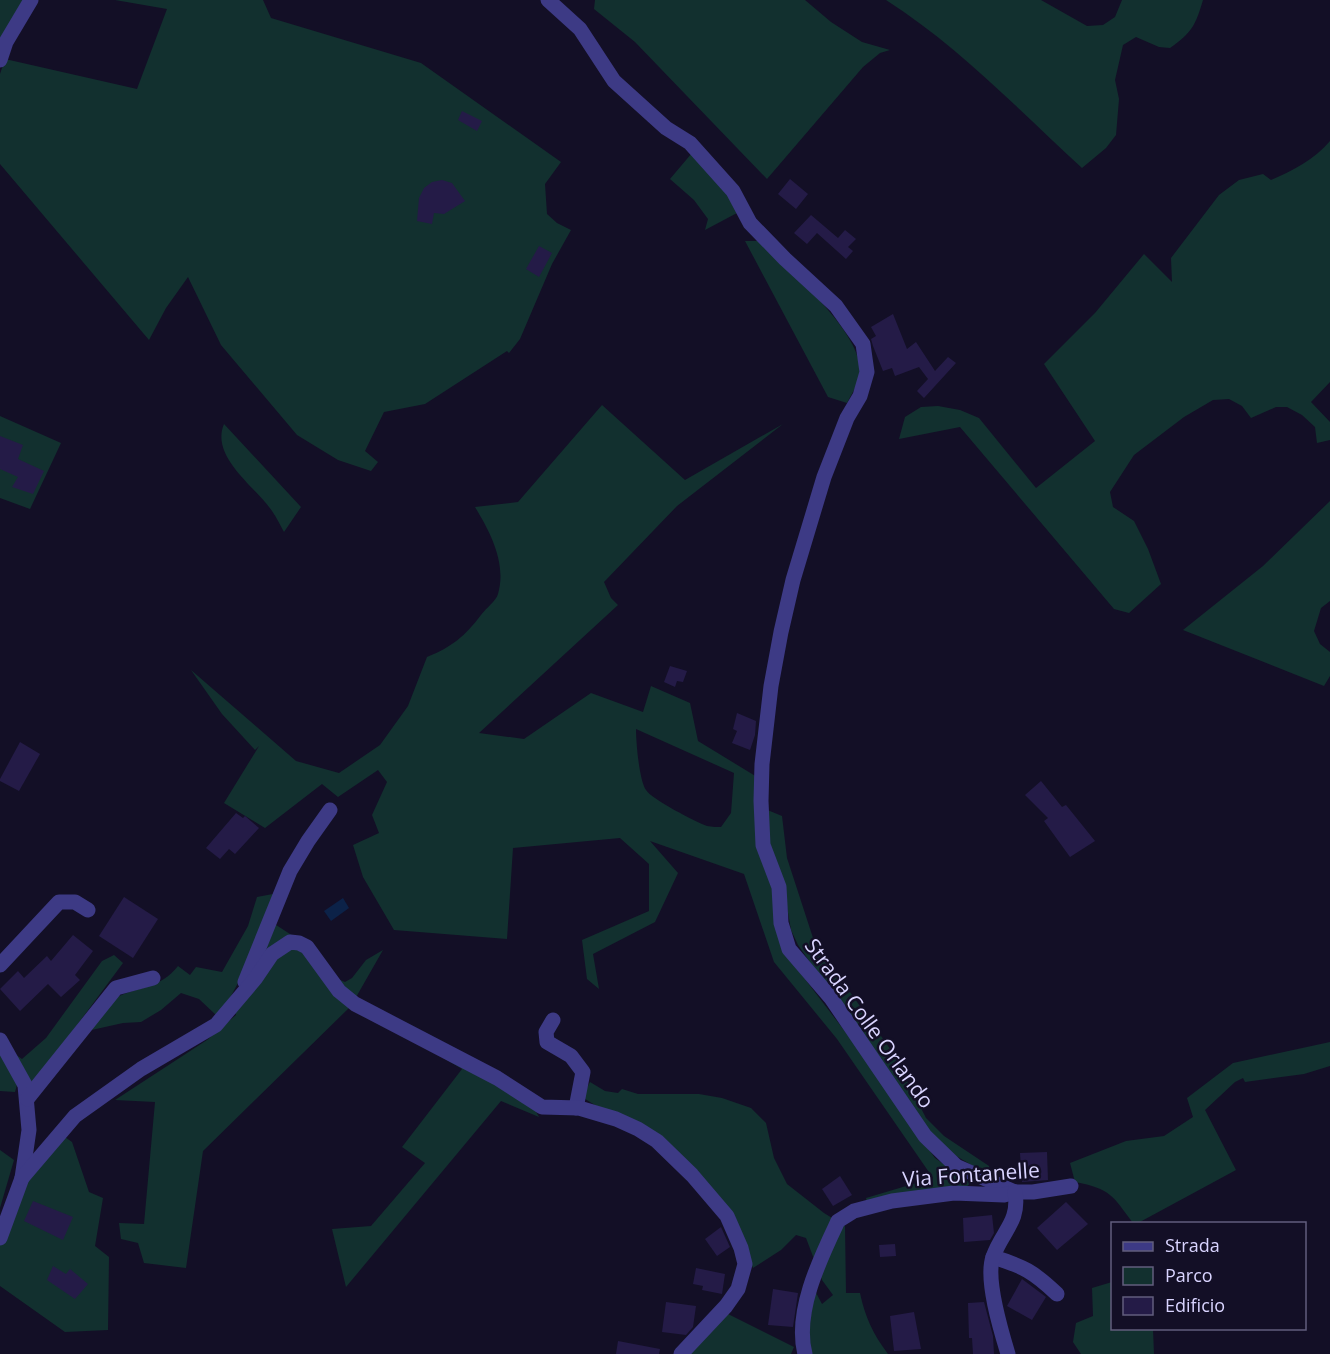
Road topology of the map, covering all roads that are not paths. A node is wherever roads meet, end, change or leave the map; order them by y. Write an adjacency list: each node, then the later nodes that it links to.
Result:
1 (31, 0): 3 (street)
2 (548, 0): 15 (street, Strada Colle Orlando)
3 (0, 60)
4 (330, 810): 8 (street)
5 (88, 910): 6 (street)
6 (0, 965)
7 (153, 978): 11 (street)
8 (238, 998): 12 (street); 13 (street)
9 (553, 1020): 12 (street)
10 (0, 1040): 11 (street)
11 (27, 1099): 13 (street)
12 (576, 1108): 19 (street)
13 (22, 1178): 16 (street)
14 (1071, 1186): 15 (street, Via Fontanelle)
15 (1015, 1192): 17 (street); 20 (street, Via Fontanelle)
16 (0, 1238)
17 (993, 1257): 18 (street); 21 (street)
18 (1057, 1294)
19 (681, 1354)
20 (805, 1354)
21 (1008, 1354)

